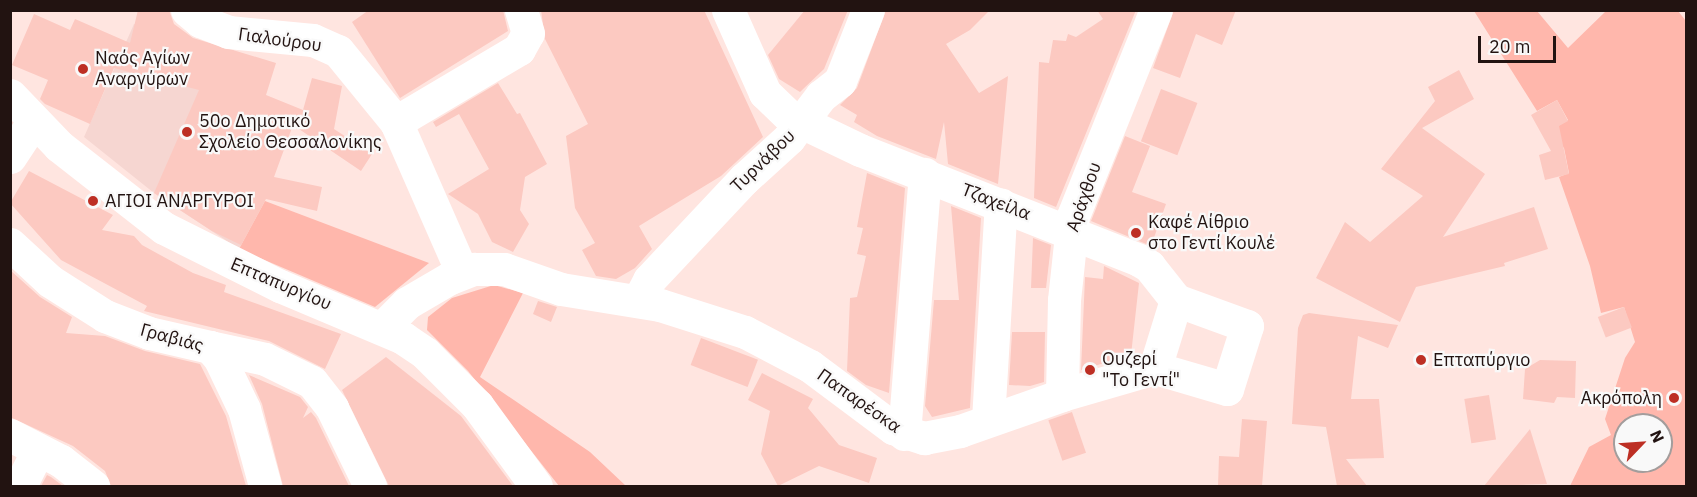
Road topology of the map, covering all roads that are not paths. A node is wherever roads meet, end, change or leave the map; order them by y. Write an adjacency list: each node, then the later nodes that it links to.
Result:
1 (188, 10): 8 (street, Γιαλούρου)
2 (521, 10): 8 (street)
3 (728, 10): 9 (street, Τζαχείλα)
4 (868, 10): 9 (street, Τυρνάβου)
5 (1156, 10): 13 (street, Αράχθου)
6 (10, 95): 7 (street, Επταπυργίου)
7 (33, 122): 10 (street); 18 (street, Επταπυργίου)
8 (396, 122): 15 (street, Γιαλούρου)
9 (802, 123): 11 (street, Τζαχείλα); 17 (street, Τυρνάβου)
10 (10, 157)
11 (925, 174): 12 (street, Τζαχείλα); 23 (street)
12 (1001, 204): 13 (street, Τζαχείλα); 22 (street)
13 (1070, 230): 16 (street, Τζαχείλα); 21 (street, Αράχθου)
14 (10, 244): 19 (street, Γραβιάς)
15 (462, 272): 17 (street, Παπαρέσκα); 18 (street)
16 (1176, 300): 20 (street); 20 (street)
17 (638, 301): 23 (street, Παπαρέσκα)
18 (382, 328): 25 (street, Επταπυργίου)
19 (210, 347): 28 (street, Γραβιάς); 29 (street)
20 (1155, 368): 21 (street, Παπαρέσκα)
21 (1062, 395): 22 (street, Παπαρέσκα)
22 (988, 420): 23 (street, Παπαρέσκα)
23 (904, 434)
24 (24, 442): 26 (street); 27 (street)
25 (512, 453): 30 (street); 31 (street, Επταπυργίου)
26 (20, 486)
27 (93, 486)
28 (266, 486)
29 (370, 486)
30 (525, 486)
31 (536, 486)

